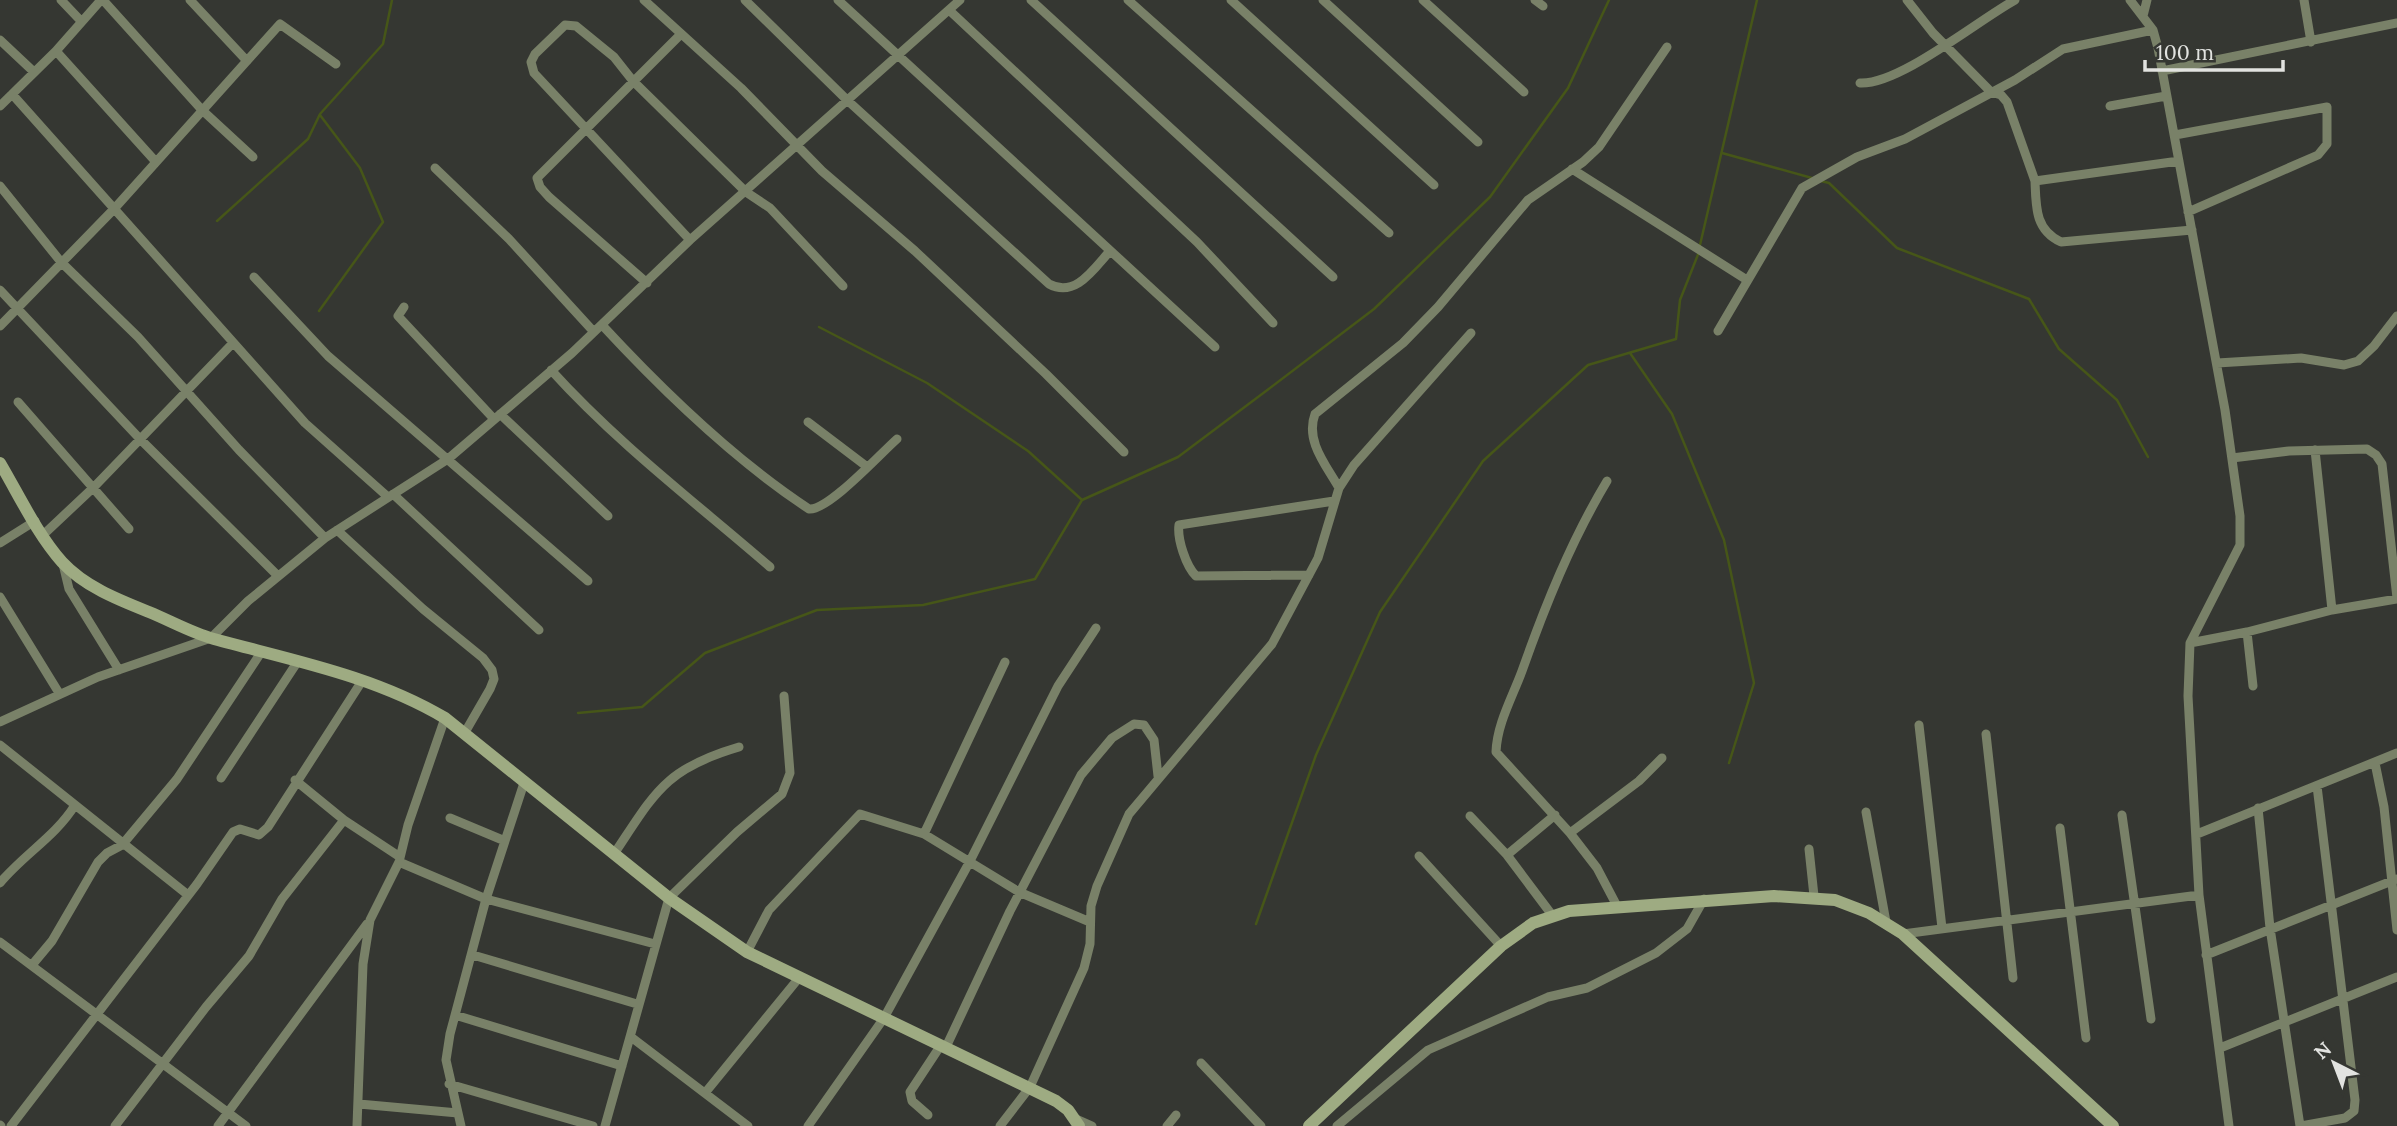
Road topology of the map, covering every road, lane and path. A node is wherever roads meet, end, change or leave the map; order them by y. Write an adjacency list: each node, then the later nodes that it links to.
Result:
1 (61, 0): 20 (street)
2 (102, 0): 20 (street); 43 (street)
3 (190, 0): 30 (street)
4 (644, 0): 23 (street)
5 (745, 0): 40 (street)
6 (838, 0): 29 (street)
7 (960, 0): 18 (street)
8 (1031, 0): 65 (street)
9 (1128, 0): 60 (street)
10 (1231, 0): 54 (street)
11 (1323, 0): 46 (street)
12 (1423, 0): 36 (street)
13 (1907, 0): 26 (street)
14 (2015, 0): 26 (street)
15 (2130, 0): 19 (street)
16 (2147, 0): 19 (street)
17 (2304, 0): 25 (street)
18 (949, 10): 29 (street); 73 (street)
19 (2143, 16): 22 (street)
20 (81, 21): 28 (street)
21 (2397, 23): 25 (street)
22 (2153, 30): 32 (street); 37 (street)
23 (680, 35): 34 (street); 47 (street)
24 (0, 40): 33 (street)
25 (2311, 42): 32 (street)
26 (1943, 44): 35 (street); 37 (street)
27 (1667, 47): 52 (street)
28 (56, 51): 33 (street); 50 (street)
29 (897, 56): 40 (street); 62 (street)
30 (247, 61): 31 (street); 43 (street)
31 (336, 65)
32 (2162, 71): 39 (street)
33 (34, 72): 38 (street)
34 (633, 81): 44 (street); 44 (street); 56 (street)
35 (1860, 83)
36 (1524, 92)
37 (1991, 92): 53 (street); 66 (street)
38 (12, 94): 41 (street); 57 (street)
39 (2166, 96): 42 (street); 45 (street)
40 (847, 100): 47 (street); 62 (street)
41 (0, 106)
42 (2110, 106)
43 (202, 110): 48 (street); 50 (street)
44 (587, 132): 61 (street); 67 (street)
45 (2175, 135): 49 (street); 58 (street)
46 (1478, 142)
47 (795, 146): 56 (street); 89 (street)
48 (253, 157)
49 (2179, 161): 53 (street); 58 (street)
50 (156, 162): 57 (street)
51 (435, 168): 75 (street)
52 (1572, 169): 66 (street); 96 (street)
53 (2035, 181): 59 (street)
54 (1434, 185)
55 (0, 186): 63 (street)
56 (746, 192): 61 (street); 68 (street)
57 (114, 209): 63 (street); 78 (street)
58 (2188, 212): 59 (street)
59 (2192, 230): 80 (street)
60 (1390, 233)
61 (690, 240): 67 (street)
62 (1109, 252): 79 (street)
63 (61, 262): 71 (street); 82 (street)
64 (254, 277): 91 (street)
65 (1333, 277)
66 (1747, 280): 76 (street)
67 (647, 283): 75 (street)
68 (843, 286)
69 (0, 290): 71 (street)
70 (404, 307): 84 (street)
71 (17, 309): 74 (street); 86 (street)
72 (2397, 316): 80 (street)
73 (1273, 323)
74 (0, 326)
75 (598, 328): 81 (street); 93 (street)
76 (1718, 331)
77 (1471, 333): 96 (street)
78 (232, 344): 82 (street); 97 (street)
79 (1216, 347)
80 (2217, 363): 90 (street)
81 (551, 370): 84 (street); 107 (street)
82 (187, 390): 86 (street); 104 (street)
83 (18, 402): 95 (street)
84 (497, 416): 91 (street); 99 (street)
85 (808, 422): 93 (street)
86 (141, 439): 95 (street); 108 (street)
87 (897, 439): 93 (street)
88 (2315, 450): 90 (street); 112 (street); 113 (street)
89 (1124, 452)
90 (2232, 458): 118 (street)
91 (448, 459): 97 (street); 110 (street)
92 (0, 463): 100 (street)
93 (866, 466)
94 (1607, 481): 145 (street)
95 (94, 487): 101 (street); 103 (street)
96 (1339, 488): 98 (street)
97 (390, 496): 102 (street); 115 (street)
98 (1334, 501): 109 (street); 109 (street)
99 (608, 516)
100 (35, 521): 103 (street); 105 (street)
101 (129, 528)
102 (337, 530): 104 (street); 130 (street)
103 (43, 535): 106 (street)
104 (325, 538): 108 (street)
105 (0, 543)
106 (63, 562): 117 (street); 122 (street)
107 (770, 567)
108 (277, 575): 117 (street)
109 (1309, 575): 137 (street)
110 (588, 581)
111 (0, 597): 125 (street)
112 (2397, 598): 113 (street)
113 (2332, 610): 116 (street)
114 (1096, 628): 161 (street)
115 (539, 630)
116 (2248, 632): 118 (street); 124 (street)
117 (211, 638): 119 (street); 122 (street)
118 (2190, 643): 153 (street)
119 (262, 651): 120 (street); 155 (street)
120 (298, 661): 123 (street); 138 (street)
121 (1004, 662): 152 (street)
122 (119, 670): 125 (street)
123 (362, 681): 127 (street); 139 (street)
124 (2253, 686)
125 (59, 693): 128 (street)
126 (784, 696): 169 (street)
127 (445, 718): 130 (street); 160 (street)
128 (1, 719)
129 (1919, 725): 180 (street)
130 (464, 734): 140 (street)
131 (1986, 734): 177 (street)
132 (0, 745): 142 (street)
133 (739, 747): 157 (street)
134 (2397, 753): 136 (street)
135 (1661, 758): 151 (street)
136 (2375, 763): 141 (street); 162 (street)
137 (1158, 776): 164 (street); 178 (street)
138 (221, 778)
139 (296, 780): 149 (street); 165 (street)
140 (524, 783): 154 (street); 157 (street)
141 (2317, 786): 143 (street); 172 (street)
142 (75, 805): 155 (street); 163 (street)
143 (2258, 807): 153 (street); 181 (street)
144 (1866, 812): 179 (street)
145 (1555, 815): 151 (street); 158 (street)
146 (2122, 815): 171 (street)
147 (1471, 816): 158 (street)
148 (450, 818): 154 (street)
149 (344, 820): 160 (street); 206 (street)
150 (2060, 828): 174 (street)
151 (1570, 833): 173 (street)
152 (923, 834): 161 (street); 187 (street)
153 (2197, 834): 166 (street)
154 (505, 841): 168 (street)
155 (122, 845): 165 (street); 190 (street)
156 (1809, 849): 167 (street)
157 (614, 854): 169 (street)
158 (1507, 855): 175 (street)
159 (1419, 856): 186 (street)
160 (399, 860): 168 (street); 176 (street)
161 (969, 863): 164 (street); 198 (street)
162 (2394, 880): 172 (street); 182 (street)
163 (0, 883)
164 (1019, 892): 178 (street); 203 (street)
165 (188, 895): 196 (street)
166 (2199, 895): 171 (street); 189 (street)
167 (1814, 896): 170 (street); 179 (street)
168 (486, 898): 185 (street); 188 (street)
169 (669, 898): 185 (street); 187 (street)
170 (1704, 899): 173 (street); 232 (street)
171 (2134, 903): 174 (street); 199 (street)
172 (2331, 903): 181 (street); 194 (street)
173 (1617, 906): 175 (street)
174 (2072, 912): 177 (street); 202 (street)
175 (1552, 915): 186 (street)
176 (370, 920): 211 (street); 212 (street)
177 (2007, 921): 180 (street); 192 (street)
178 (1090, 922): 209 (street)
179 (1886, 922): 183 (street)
180 (1942, 928): 183 (street)
181 (2270, 928): 189 (street); 200 (street)
182 (2397, 930)
183 (1903, 934): 233 (street)
184 (0, 942): 190 (street)
185 (655, 944): 195 (street)
186 (1501, 946): 231 (street)
187 (747, 952): 193 (street)
188 (473, 955): 195 (street); 197 (street)
189 (2206, 955): 204 (street)
190 (32, 965): 196 (street)
191 (2397, 977): 194 (street)
192 (2013, 978)
193 (797, 979): 198 (street); 210 (street)
194 (2344, 998): 200 (street); 235 (street)
195 (637, 1004): 201 (street)
196 (95, 1014): 206 (street); 217 (street)
197 (455, 1015): 207 (street); 208 (street)
198 (884, 1018): 203 (street); 226 (street)
199 (2151, 1019)
200 (2283, 1022): 204 (street); 235 (street)
201 (631, 1037): 207 (street); 210 (street)
202 (2086, 1038)
203 (944, 1046): 209 (street); 214 (street)
204 (2220, 1048): 234 (street)
205 (1201, 1063): 230 (street)
206 (161, 1065): 212 (street); 218 (street)
207 (622, 1066): 224 (street)
208 (449, 1084): 213 (street); 223 (street)
209 (1030, 1087): 216 (street); 227 (street)
210 (705, 1093): 225 (street)
211 (359, 1104): 213 (street); 221 (street)
212 (227, 1112): 219 (street); 220 (street)
213 (458, 1112): 222 (street)
214 (928, 1115)
215 (1176, 1115): 229 (street)
216 (1077, 1122): 228 (street)
217 (11, 1126)
218 (115, 1126)
219 (218, 1126)
220 (246, 1126)
221 (357, 1126)
222 (461, 1126)
223 (593, 1126)
224 (605, 1126)
225 (748, 1126)
226 (808, 1126)
227 (1000, 1126)
228 (1092, 1126)
229 (1167, 1126)
230 (1261, 1126)
231 (1309, 1126)
232 (1337, 1126)
233 (2113, 1126)
234 (2229, 1126)
235 (2301, 1126)

